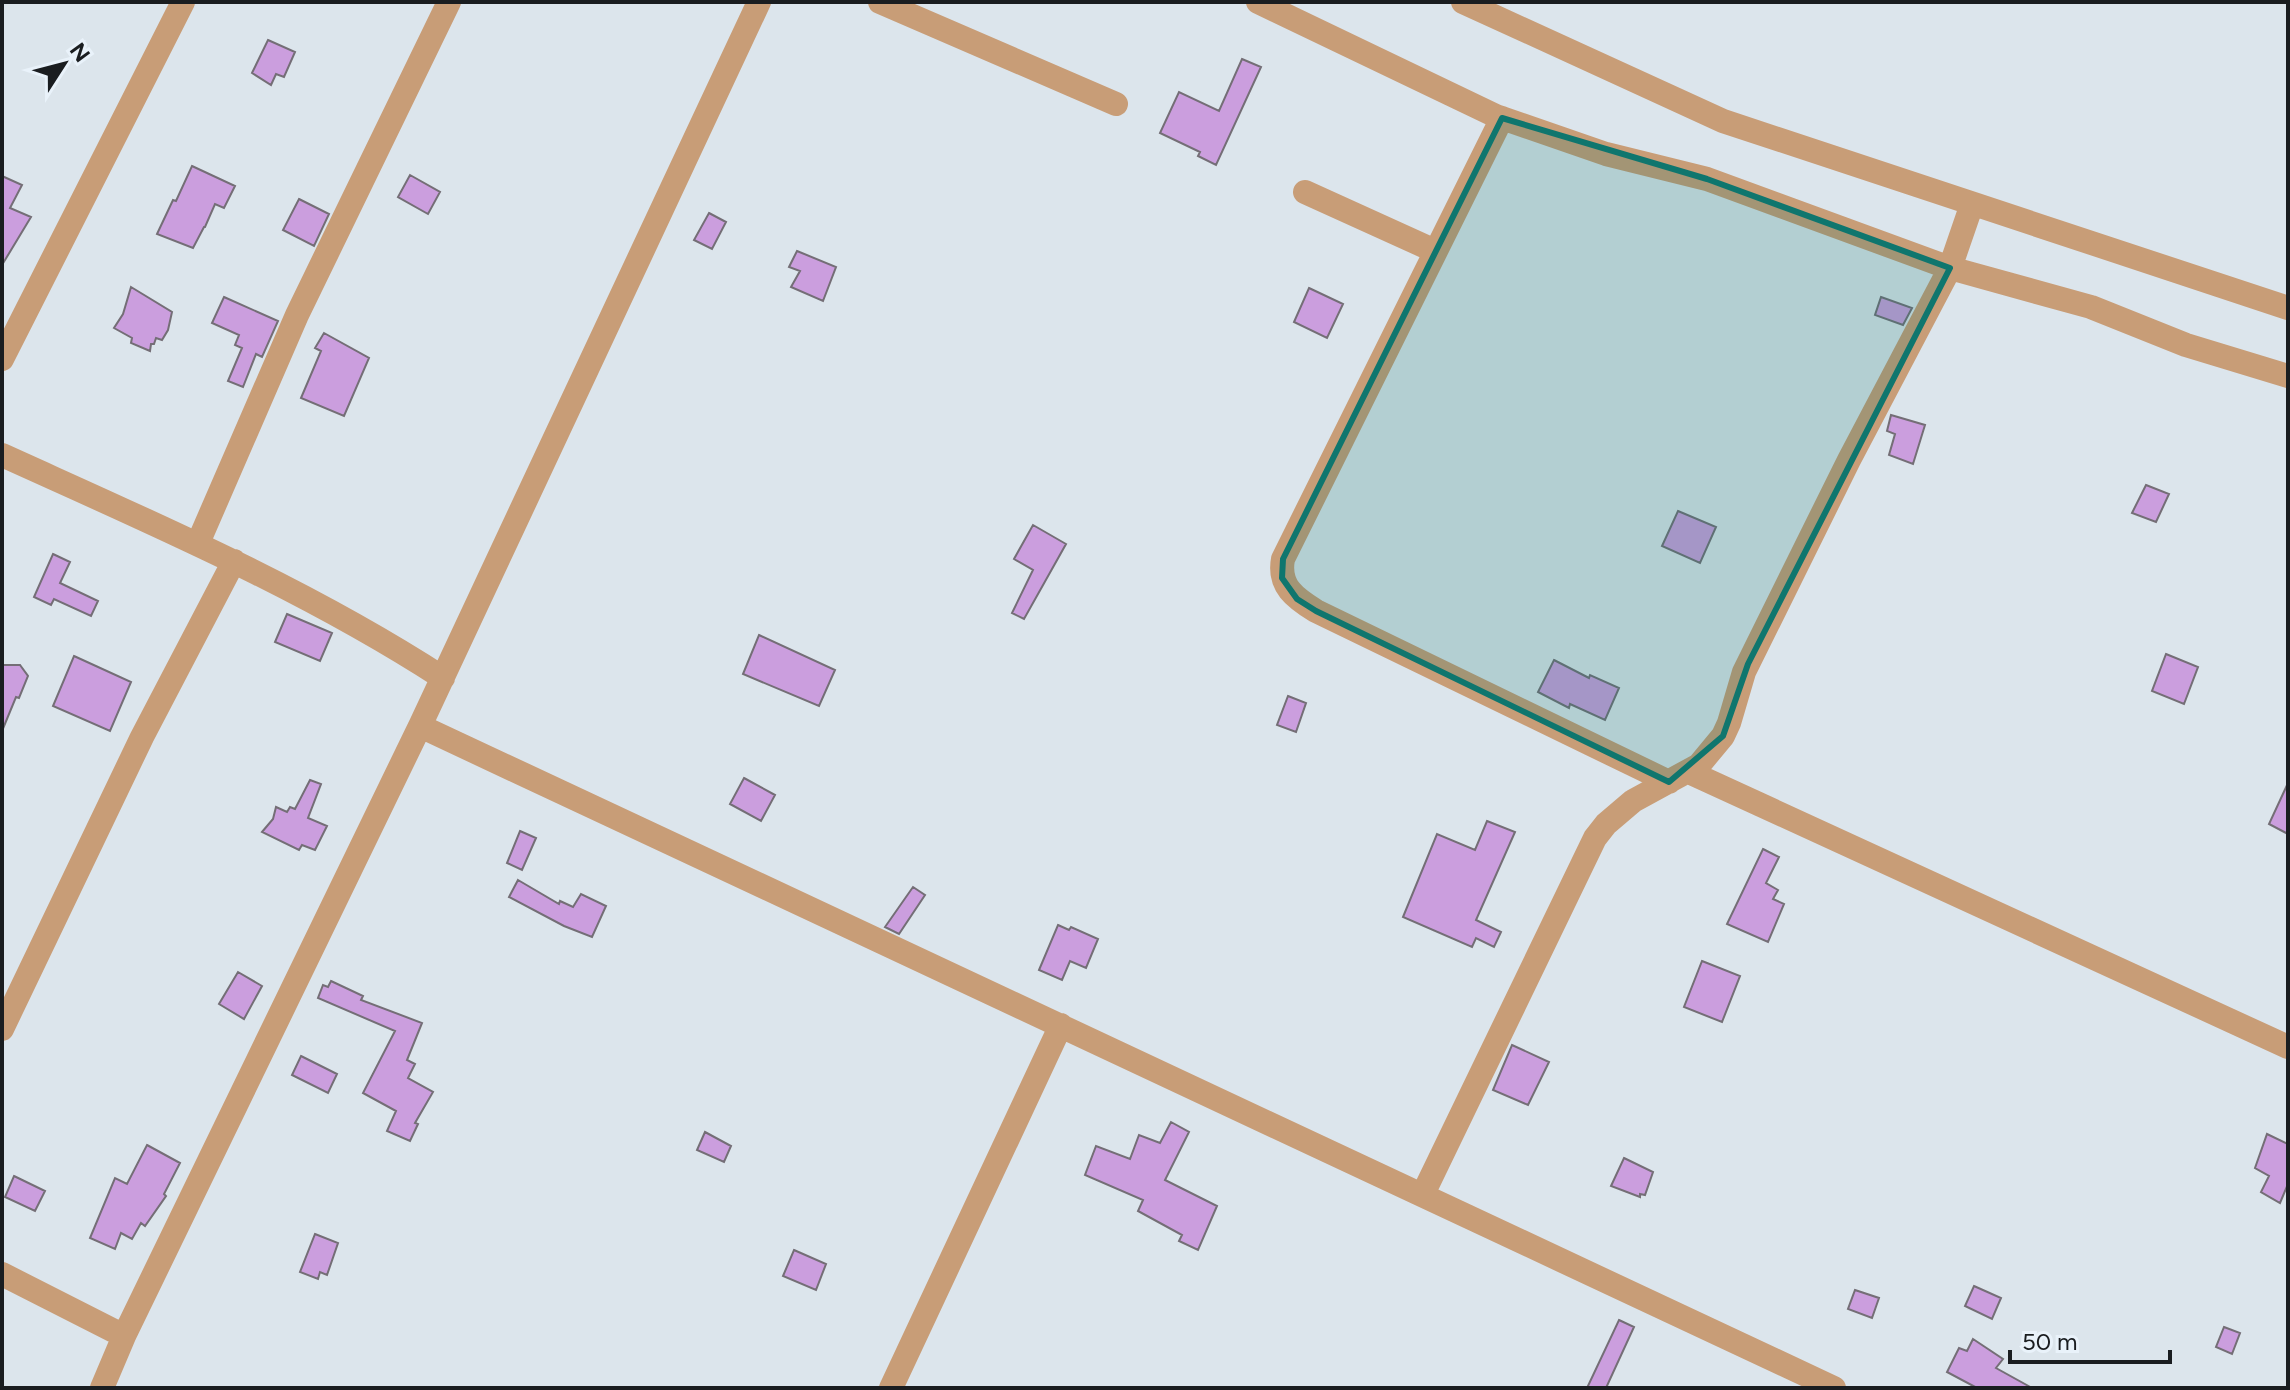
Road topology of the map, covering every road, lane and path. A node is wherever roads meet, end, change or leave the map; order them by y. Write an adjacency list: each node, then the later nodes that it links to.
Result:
1 (183, 2): 14 (street)
2 (449, 2): 17 (street)
3 (759, 2): 19 (street)
4 (880, 2): 7 (street)
5 (1258, 2): 8 (street)
6 (1463, 2): 10 (street)
7 (1116, 104)
8 (1502, 118): 11 (street); 12 (street)
9 (1305, 192): 11 (street)
10 (1972, 204): 12 (street); 13 (street)
11 (1435, 251): 21 (street)
12 (1950, 268): 15 (street); 21 (street)
13 (2288, 308)
14 (2, 359)
15 (2288, 376)
16 (2, 455): 17 (street)
17 (198, 543): 18 (street)
18 (234, 561): 19 (street); 23 (street)
19 (443, 678): 20 (street)
20 (420, 726): 22 (street); 27 (street)
21 (1679, 777): 24 (street); 25 (street)
22 (1061, 1025): 25 (street); 29 (street)
23 (2, 1029)
24 (2288, 1047)
25 (1423, 1194): 30 (street)
26 (2, 1274): 27 (street)
27 (124, 1336): 28 (street)
28 (102, 1388)
29 (891, 1388)
30 (1834, 1388)

